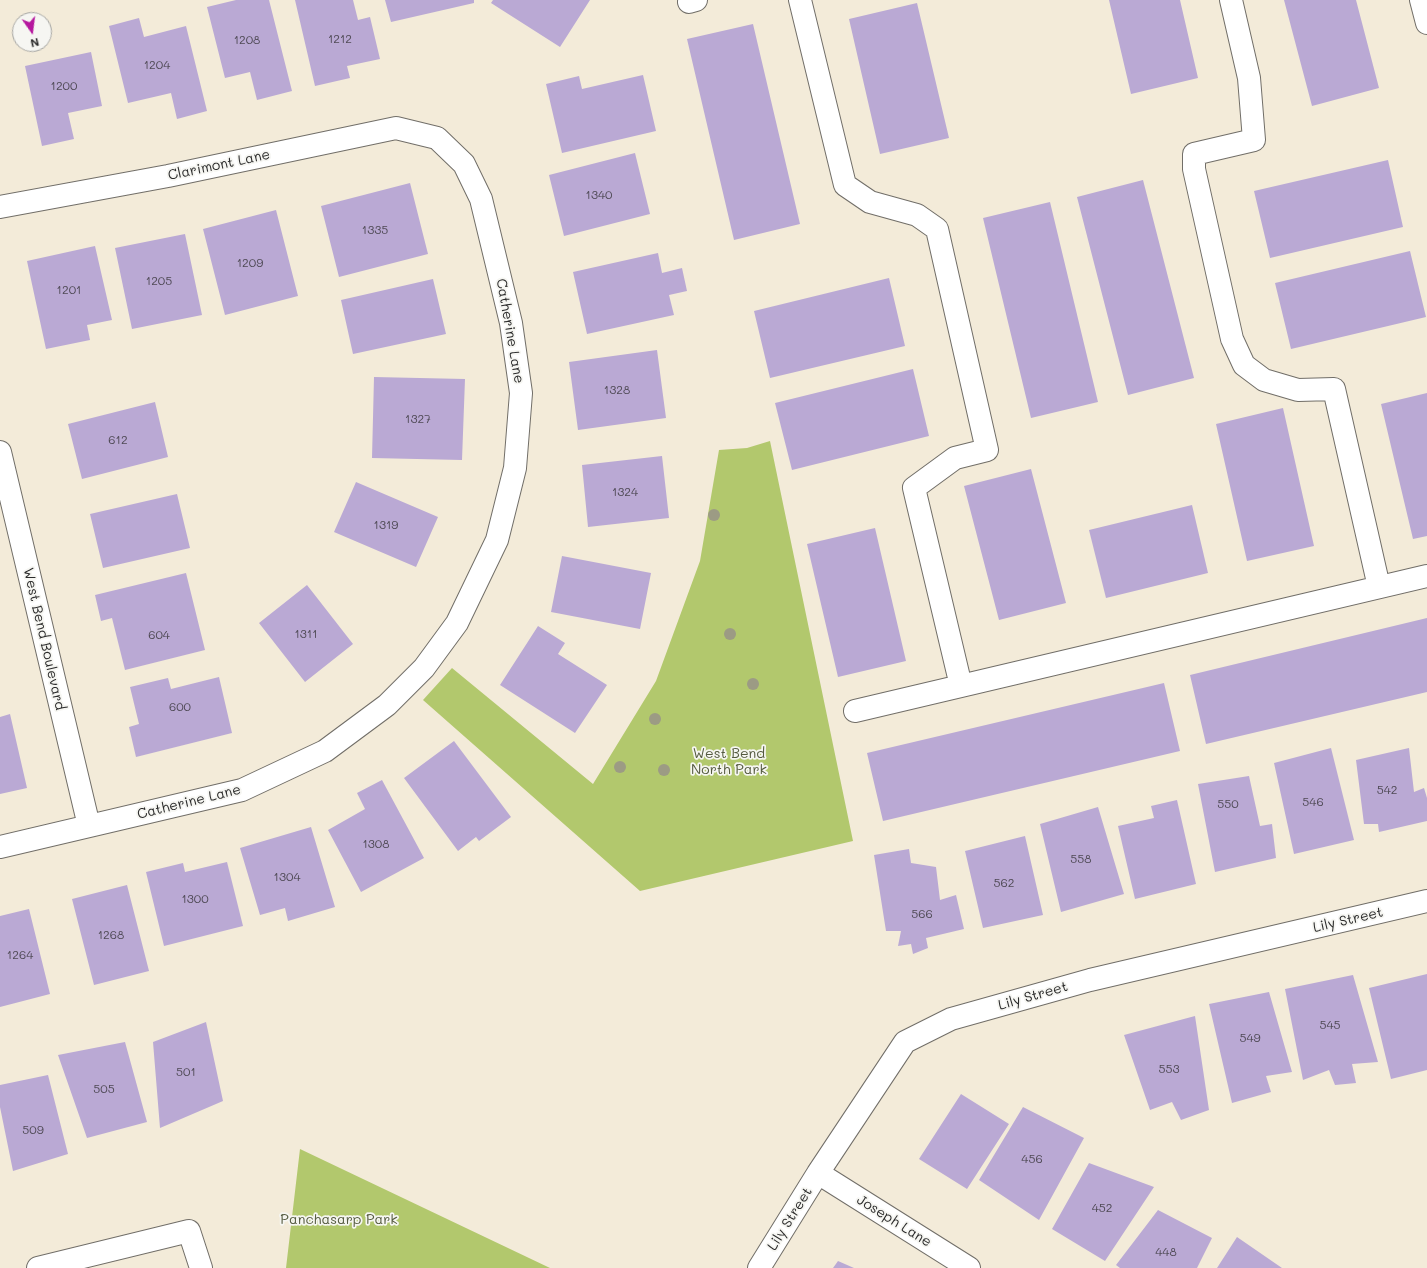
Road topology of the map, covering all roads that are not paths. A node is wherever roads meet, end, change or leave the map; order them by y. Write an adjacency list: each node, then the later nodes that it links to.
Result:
1 (800, 0): 10 (street)
2 (1231, 0): 9 (street)
3 (1421, 0): 4 (street)
4 (1427, 23)
5 (438, 138): 6 (street, Clarimont Lane); 12 (street, Catherine Lane)
6 (0, 206)
7 (0, 452): 12 (street, West Bend Boulevard)
8 (1427, 576): 9 (street)
9 (1379, 587): 10 (street)
10 (961, 686): 11 (street)
11 (855, 711)
12 (89, 826): 13 (street, Catherine Lane)
13 (0, 847)
14 (1427, 901): 15 (street, Lily Street)
15 (818, 1173): 18 (street, Lily Street); 19 (street, Joseph Lane)
16 (38, 1268): 17 (street)
17 (201, 1268)
18 (759, 1268)
19 (969, 1268)

